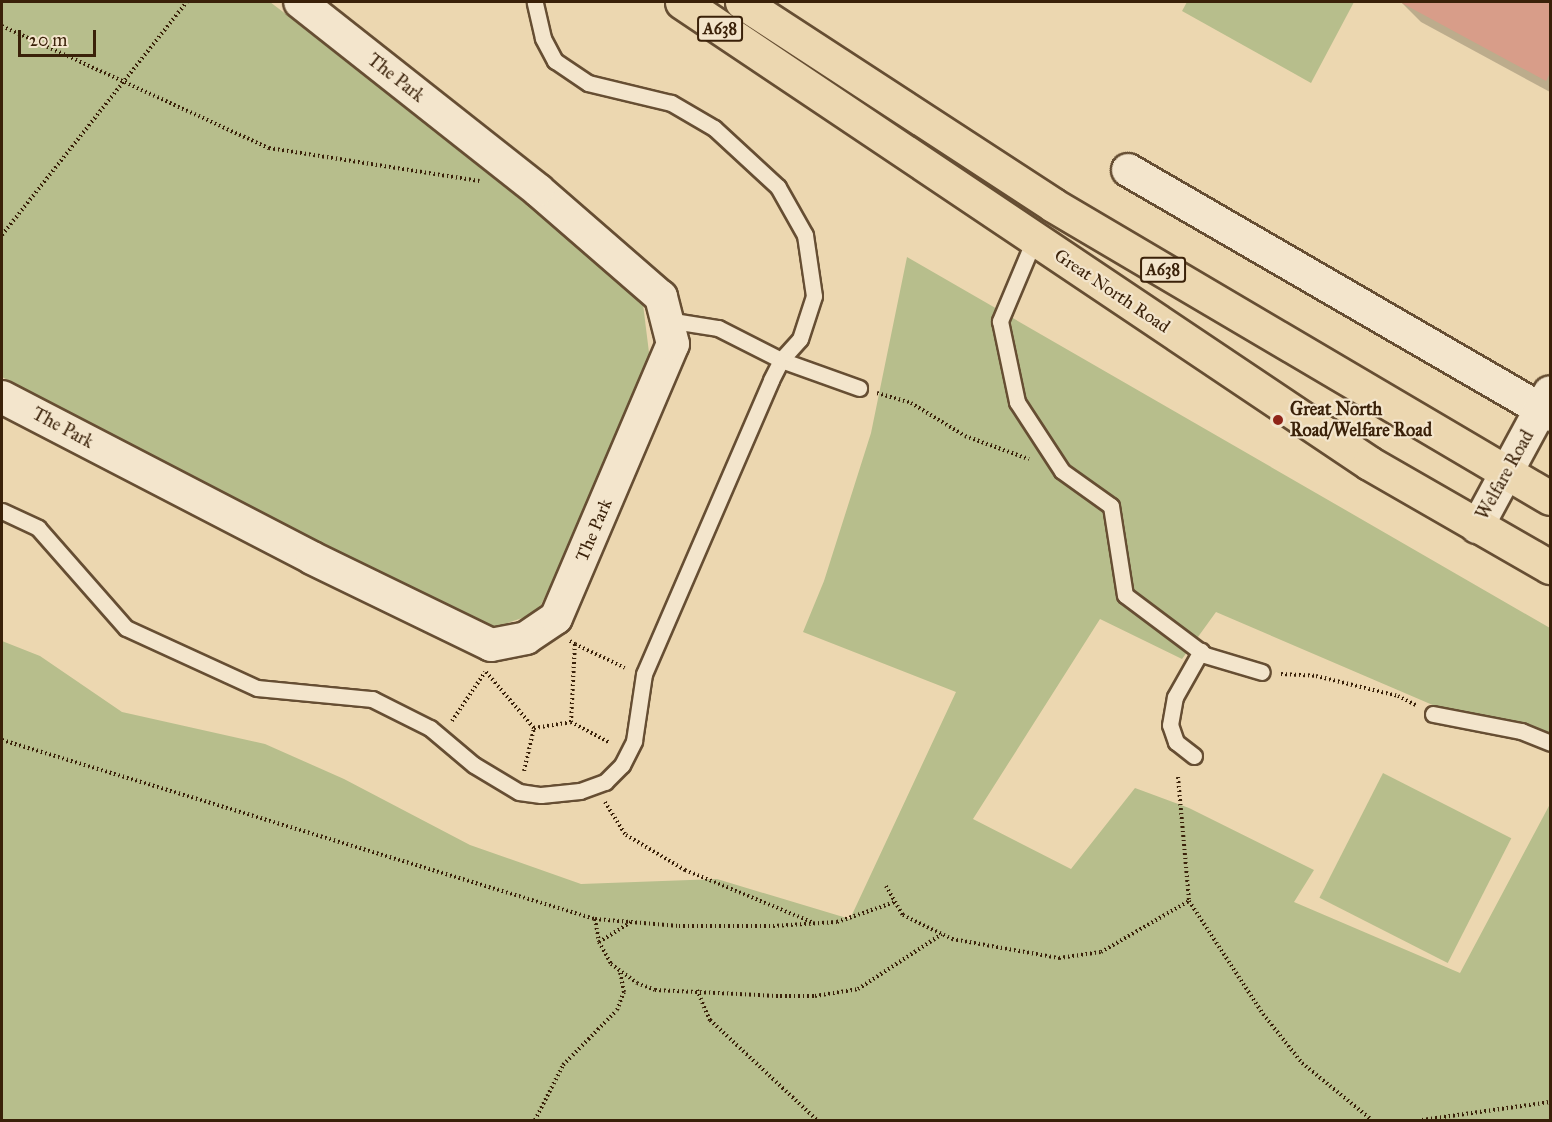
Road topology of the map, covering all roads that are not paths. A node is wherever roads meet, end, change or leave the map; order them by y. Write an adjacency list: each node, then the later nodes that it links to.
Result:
1 (300, 2): 7 (street, The Park)
2 (535, 2): 8 (lane)
3 (682, 2): 6 (highway, Great North Road / A638)
4 (742, 2): 12 (highway, A638)
5 (1128, 170): 11 (street)
6 (1034, 240): 15 (highway, Great North Road / A638); 17 (lane)
7 (667, 320): 8 (lane); 10 (street, The Park)
8 (781, 360): 9 (lane); 14 (lane)
9 (859, 388)
10 (2, 396)
11 (1547, 406): 12 (street, Welfare Road)
12 (1506, 473): 13 (highway, A638); 15 (street, Welfare Road)
13 (1551, 498)
14 (2, 511)
15 (1477, 527): 16 (highway, Great North Road / A638)
16 (1551, 567)
17 (1201, 651): 18 (lane); 21 (lane)
18 (1262, 672)
19 (1433, 714): 20 (lane)
20 (1551, 743)
21 (1194, 756)

